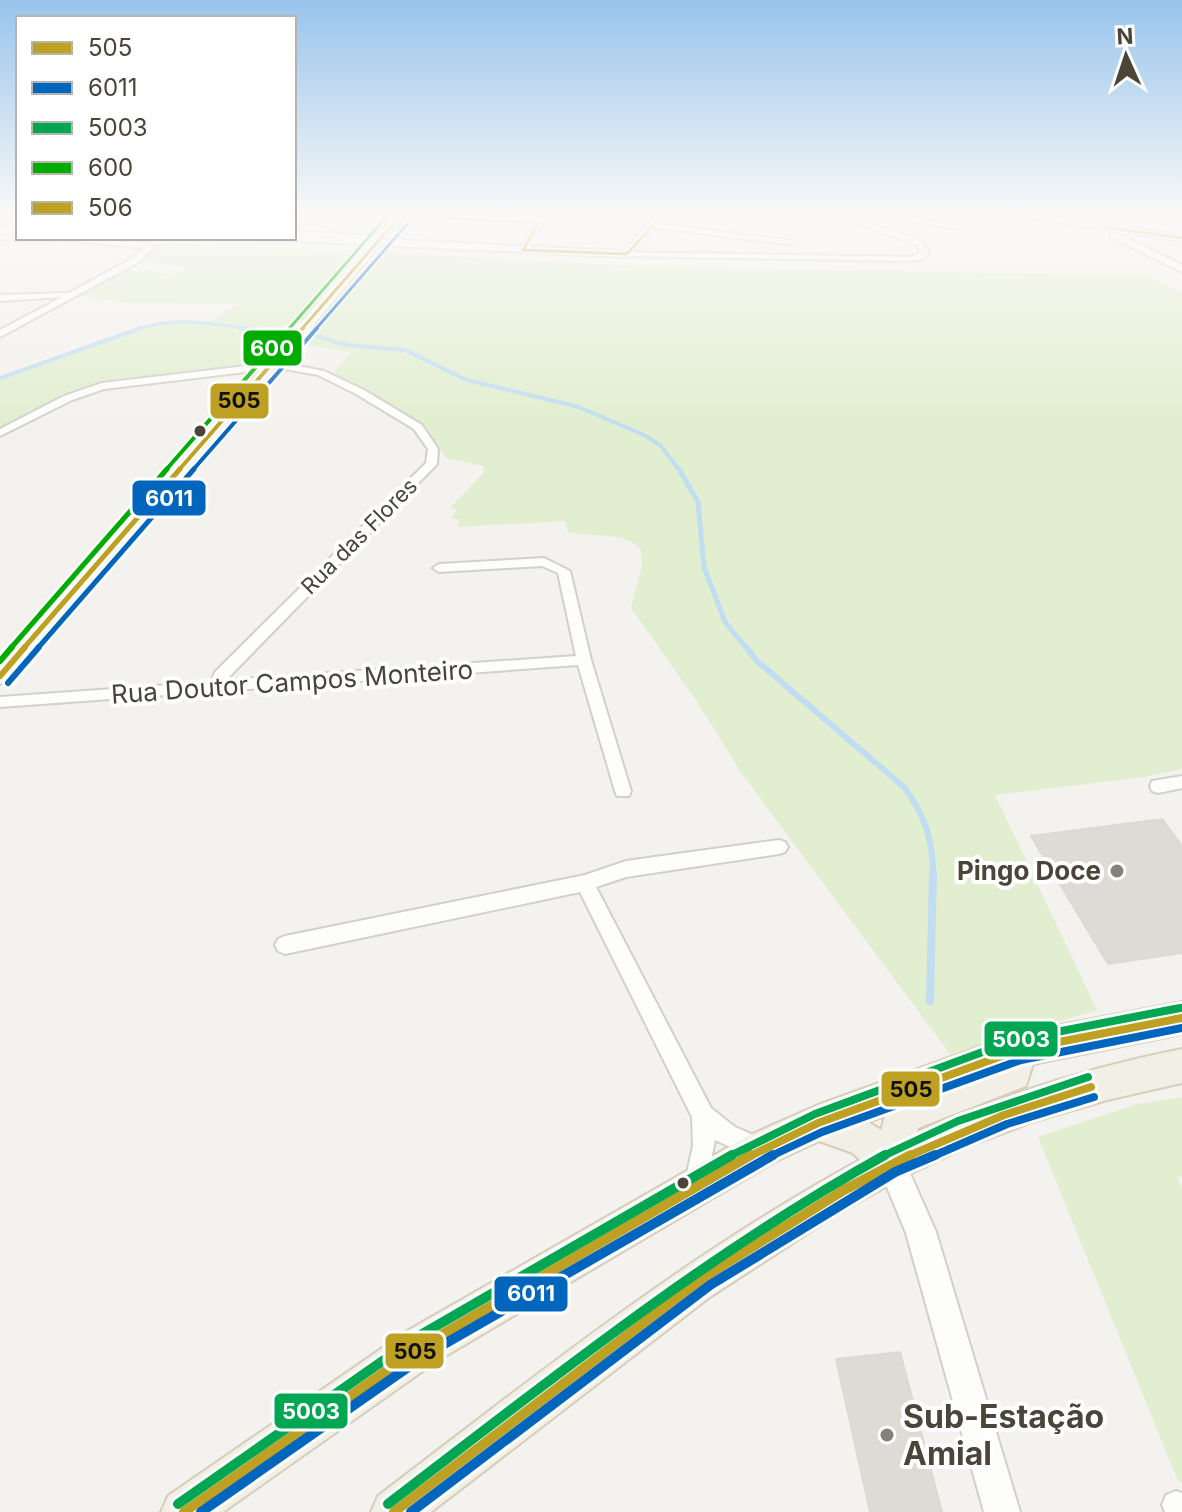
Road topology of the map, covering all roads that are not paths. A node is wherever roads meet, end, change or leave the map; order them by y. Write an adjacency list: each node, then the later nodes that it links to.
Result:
1 (88, 287): 3 (street)
2 (338, 287): 6 (main road, bridge)
3 (74, 294): 4 (street); 5 (street)
4 (0, 298)
5 (0, 334)
6 (274, 362): 7 (street, Rua das Flores); 10 (main road); 11 (street, Rua das Flores)
7 (0, 433)
8 (439, 568): 9 (street)
9 (584, 660): 11 (street, Rua Doutor Campos Monteiro); 15 (street)
10 (0, 676)
11 (216, 688): 12 (street, Rua Doutor Campos Monteiro)
12 (0, 702)
13 (1182, 782): 14 (street)
14 (1158, 786)
15 (623, 791)
16 (779, 847): 17 (street)
17 (585, 883): 18 (street); 22 (street)
18 (285, 945)
19 (1182, 1018): 20 (main road)
20 (1018, 1050): 23 (main road); 25 (main road)
21 (1182, 1066): 25 (main road)
22 (703, 1116): 24 (street); 26 (street)
23 (818, 1123): 24 (main road); 25 (main road)
24 (761, 1149): 26 (main road)
25 (891, 1163): 28 (main road); 29 (street)
26 (696, 1185): 27 (main road)
27 (184, 1512)
28 (394, 1512)
29 (1002, 1512)

